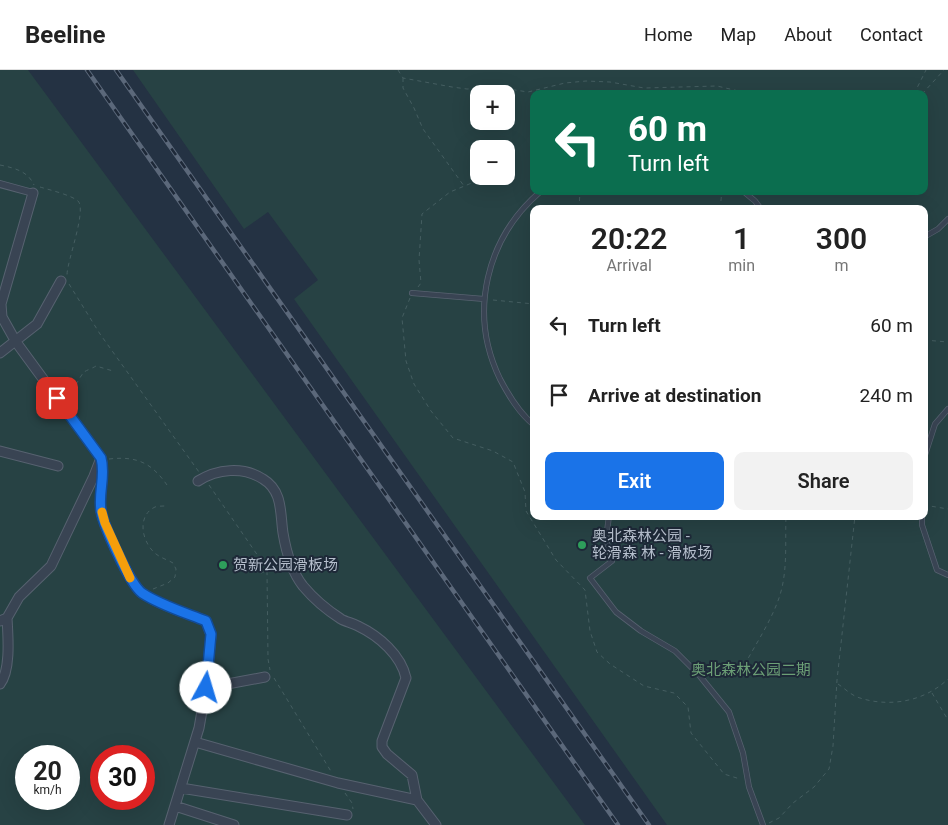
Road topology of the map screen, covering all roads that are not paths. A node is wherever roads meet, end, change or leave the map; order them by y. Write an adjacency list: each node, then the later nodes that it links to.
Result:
1 (0, 184): 2 (street)
2 (32, 193): 9 (street)
3 (536, 195): 11 (lane)
4 (748, 195): 5 (lane)
5 (758, 205)
6 (948, 219): 7 (lane)
7 (928, 234)
8 (61, 280): 12 (street)
9 (3, 284): 12 (street)
10 (412, 292): 11 (lane)
11 (484, 299): 15 (lane)
12 (16, 342): 13 (street); 18 (street)
13 (0, 353)
14 (948, 410): 16 (lane)
15 (530, 422)
16 (928, 446)
17 (0, 451): 19 (street)
18 (101, 458): 24 (street); 27 (street)
19 (58, 466)
20 (198, 481): 30 (street)
21 (608, 520): 36 (lane)
22 (922, 520): 23 (lane)
23 (948, 575)
24 (4, 620): 26 (street)
25 (265, 677): 27 (street)
26 (0, 684)
27 (206, 688): 28 (street)
28 (195, 742): 29 (street); 30 (street)
29 (181, 788): 31 (street); 32 (street)
30 (417, 800): 35 (street)
31 (175, 806): 33 (street); 34 (street)
32 (347, 815)
33 (169, 825)
34 (234, 825)
35 (436, 825)
36 (763, 825)

